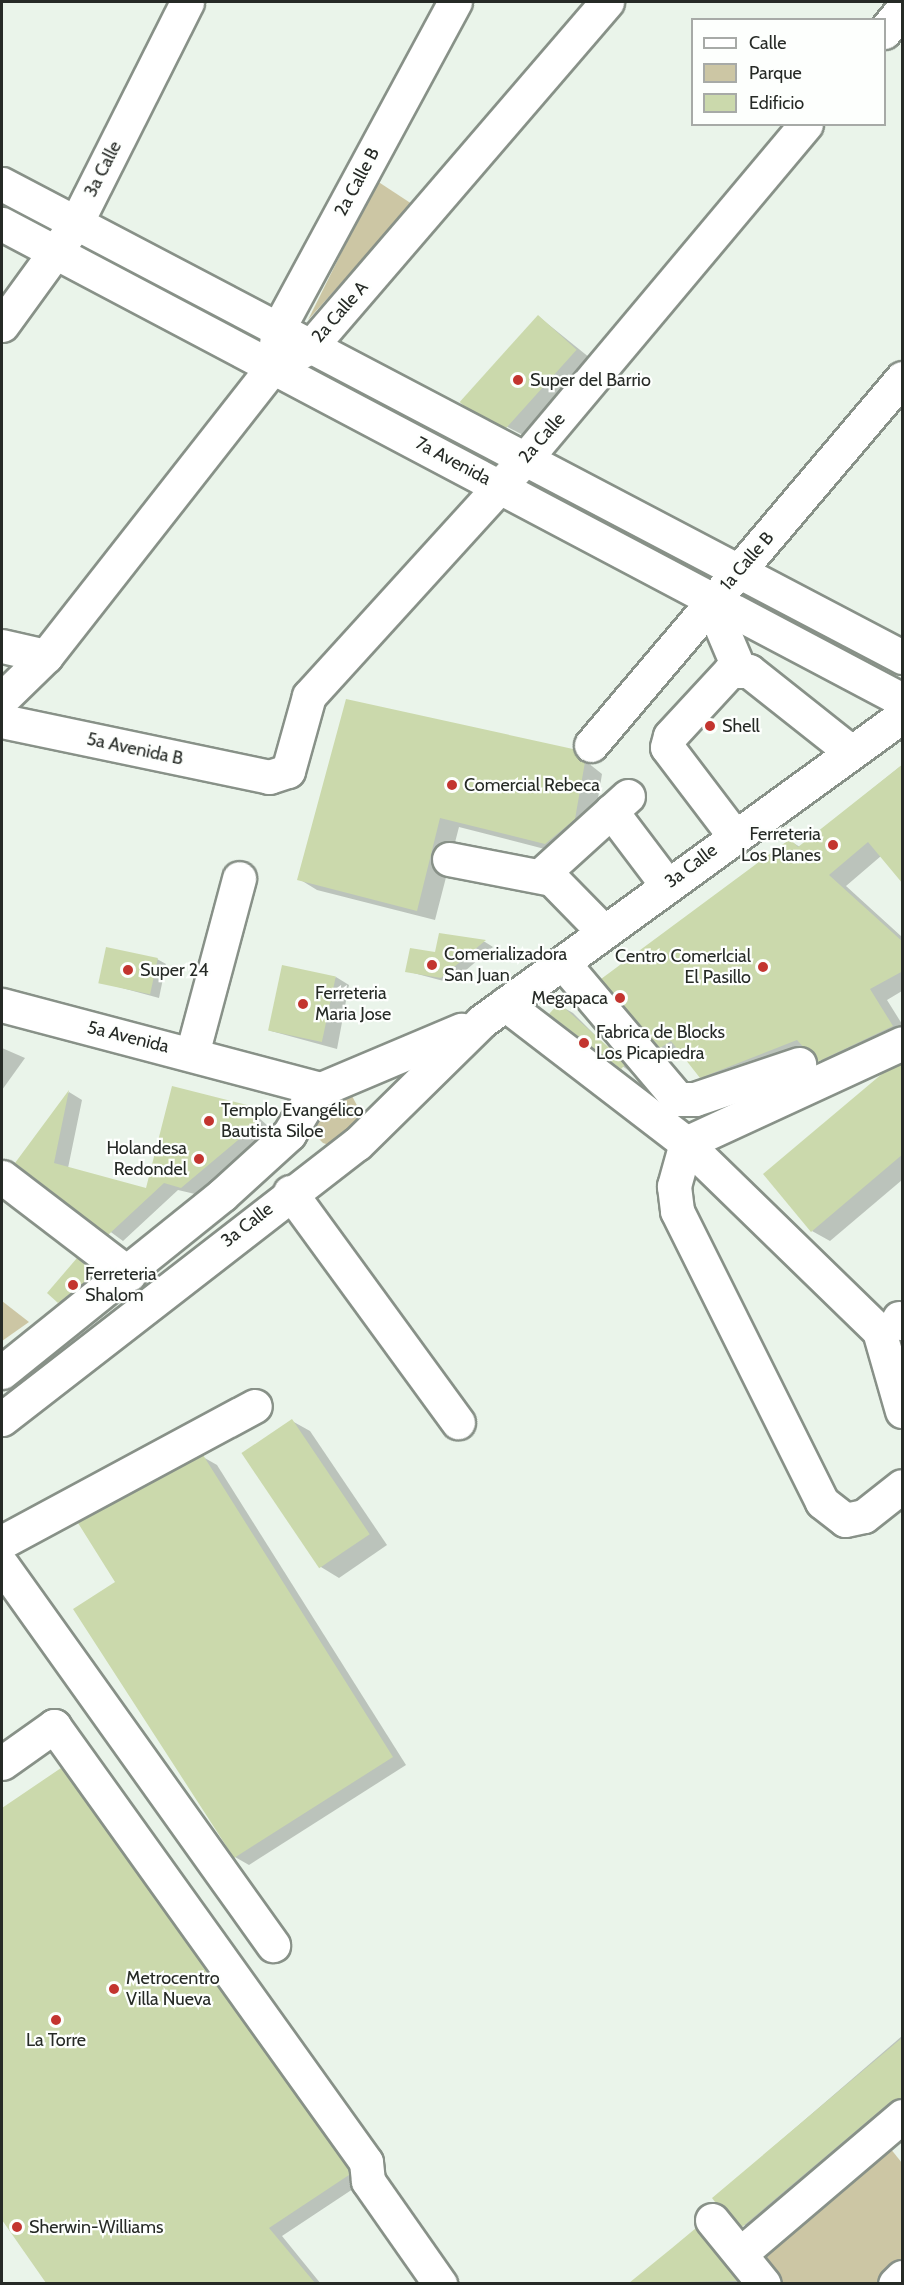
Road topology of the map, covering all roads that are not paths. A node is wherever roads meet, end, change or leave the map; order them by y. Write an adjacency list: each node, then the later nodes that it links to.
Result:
1 (187, 2): 8 (street, 3a Calle)
2 (454, 2): 12 (street, 2a Calle B)
3 (608, 2): 13 (street, 2a Calle A)
4 (903, 10): 5 (street)
5 (886, 31)
6 (804, 126): 16 (street, 2a Calle)
7 (2, 184): 8 (street, 7a Avenida)
8 (75, 223): 10 (street, 3a Calle); 12 (street, 7a Avenida)
9 (2, 224): 10 (street, 7a Avenida)
10 (55, 252): 11 (street, 3a Calle); 14 (street, 7a Avenida)
11 (2, 325)
12 (278, 329): 13 (street, 7a Avenida); 14 (street, 2a Calle B)
13 (311, 346): 14 (street, 2a Calle A); 16 (street, 7a Avenida)
14 (273, 367): 17 (street, 7a Avenida); 21 (street, 2a Calle A)
15 (903, 378): 18 (street, 1a Calle B)
16 (525, 459): 17 (street, 2a Calle); 18 (street, 7a Avenida)
17 (500, 486): 19 (street, 7a Avenida); 30 (street, 2a Calle)
18 (739, 571): 19 (street, 1a Calle B); 22 (street, 7a Avenida)
19 (713, 601): 23 (street); 25 (street, 7a Avenida); 28 (street, 1a Calle B)
20 (2, 646): 21 (street)
21 (46, 656): 24 (street, 2a Calle A)
22 (903, 657)
23 (739, 669): 29 (street); 31 (street)
24 (2, 699)
25 (903, 700)
26 (903, 716): 29 (street, 3a Calle)
27 (2, 721): 30 (street, 5a Avenida B)
28 (591, 744)
29 (850, 751): 31 (street, 3a Calle)
30 (269, 777)
31 (733, 834): 35 (street, 3a Calle)
32 (449, 859): 33 (street)
33 (542, 874): 35 (street); 36 (street)
34 (239, 878): 41 (street)
35 (667, 885): 36 (street, 3a Calle)
36 (603, 931): 37 (street, 3a Calle)
37 (563, 963): 39 (street, 3a Calle); 42 (street)
38 (2, 1005): 41 (street, 5a Avenida)
39 (494, 1013): 44 (street, 3a Calle); 45 (street, 3a Calle); 46 (street)
40 (903, 1043): 46 (street)
41 (192, 1054): 43 (street, 5a Avenida)
42 (799, 1064)
43 (254, 1070): 44 (street, 5a Avenida); 47 (street)
44 (329, 1087): 45 (street, 5a Avenida); 47 (street, 3a Calle)
45 (363, 1135): 49 (street, 3a Calle)
46 (686, 1143): 51 (street); 57 (street)
47 (274, 1149): 50 (street, 3a Calle)
48 (2, 1177): 50 (street)
49 (290, 1192): 55 (street, 3a Calle); 56 (street)
50 (129, 1274): 52 (street, 3a Calle)
51 (896, 1322): 54 (street)
52 (2, 1372)
53 (255, 1406): 58 (street)
54 (903, 1411)
55 (2, 1419)
56 (458, 1422)
57 (903, 1486)
58 (2, 1542)
59 (2, 1565): 61 (street)
60 (2, 1763): 66 (street)
61 (273, 1945)
62 (897, 2132): 64 (street)
63 (712, 2220): 64 (street)
64 (740, 2254): 67 (street)
65 (903, 2277): 68 (street)
66 (440, 2283)
67 (764, 2283)
68 (895, 2283)

